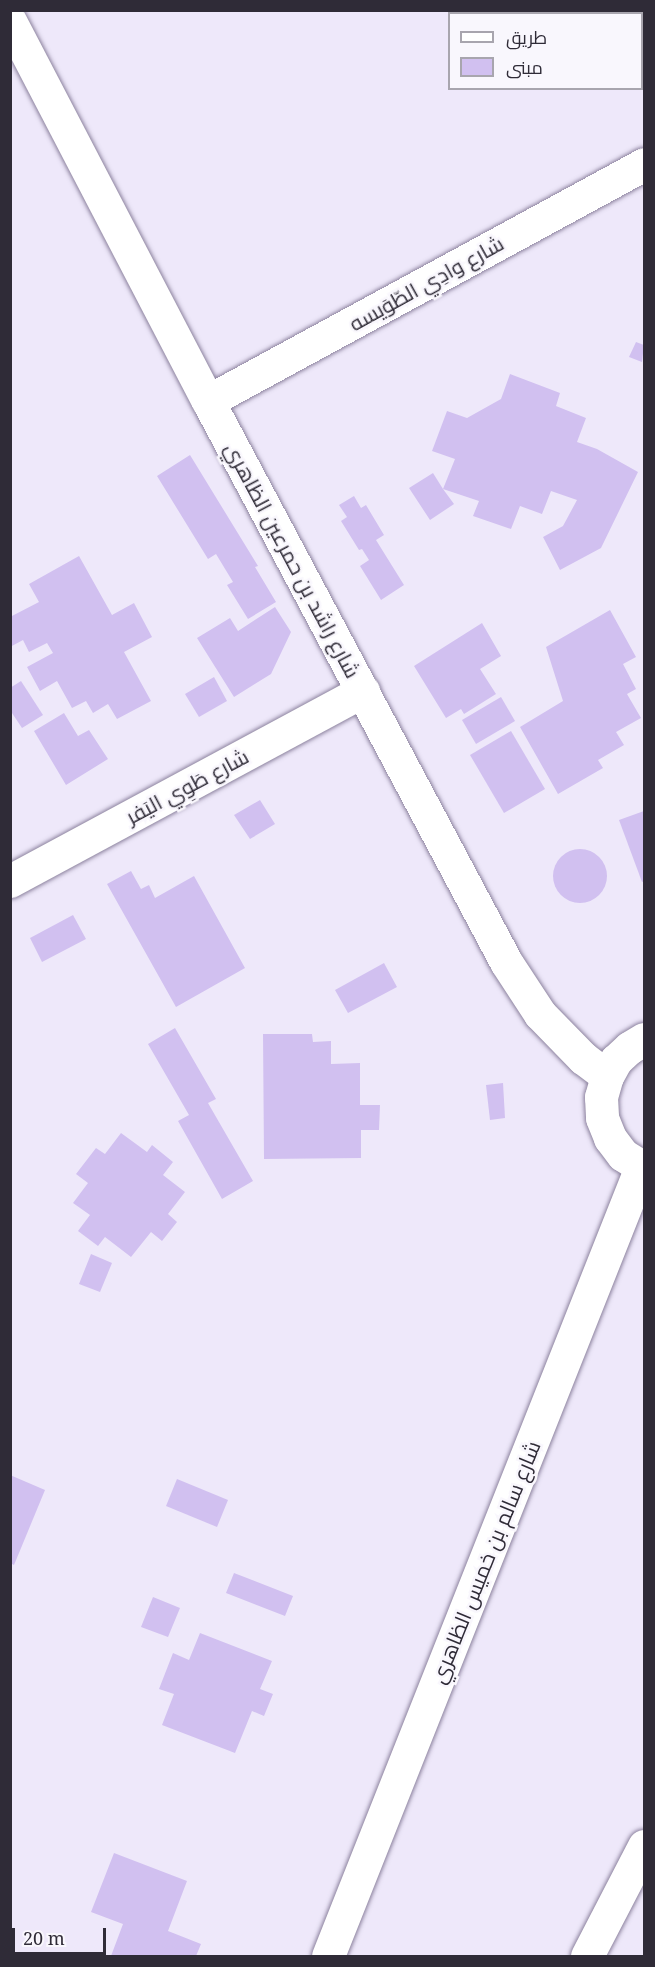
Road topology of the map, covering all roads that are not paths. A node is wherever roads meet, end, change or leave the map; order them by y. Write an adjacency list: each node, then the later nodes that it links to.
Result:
1 (10, 21): 3 (main road, شارع راشد بن حمرعين الظاهري)
2 (645, 164): 3 (main road, شارع وادِي الطّوَيسه)
3 (208, 401): 4 (main road, شارع راشد بن حمرعين الظاهري)
4 (363, 691): 5 (main road, شارع طَوِي اليَفر); 7 (main road, شارع راشد بن حمرعين الظاهري)
5 (10, 881)
6 (645, 1039): 7 (main road)
7 (606, 1076): 8 (main road)
8 (643, 1167): 10 (main road, شارع سالم بن خميس الظاهري)
9 (645, 1846): 11 (main road)
10 (328, 1956)
11 (587, 1956)

